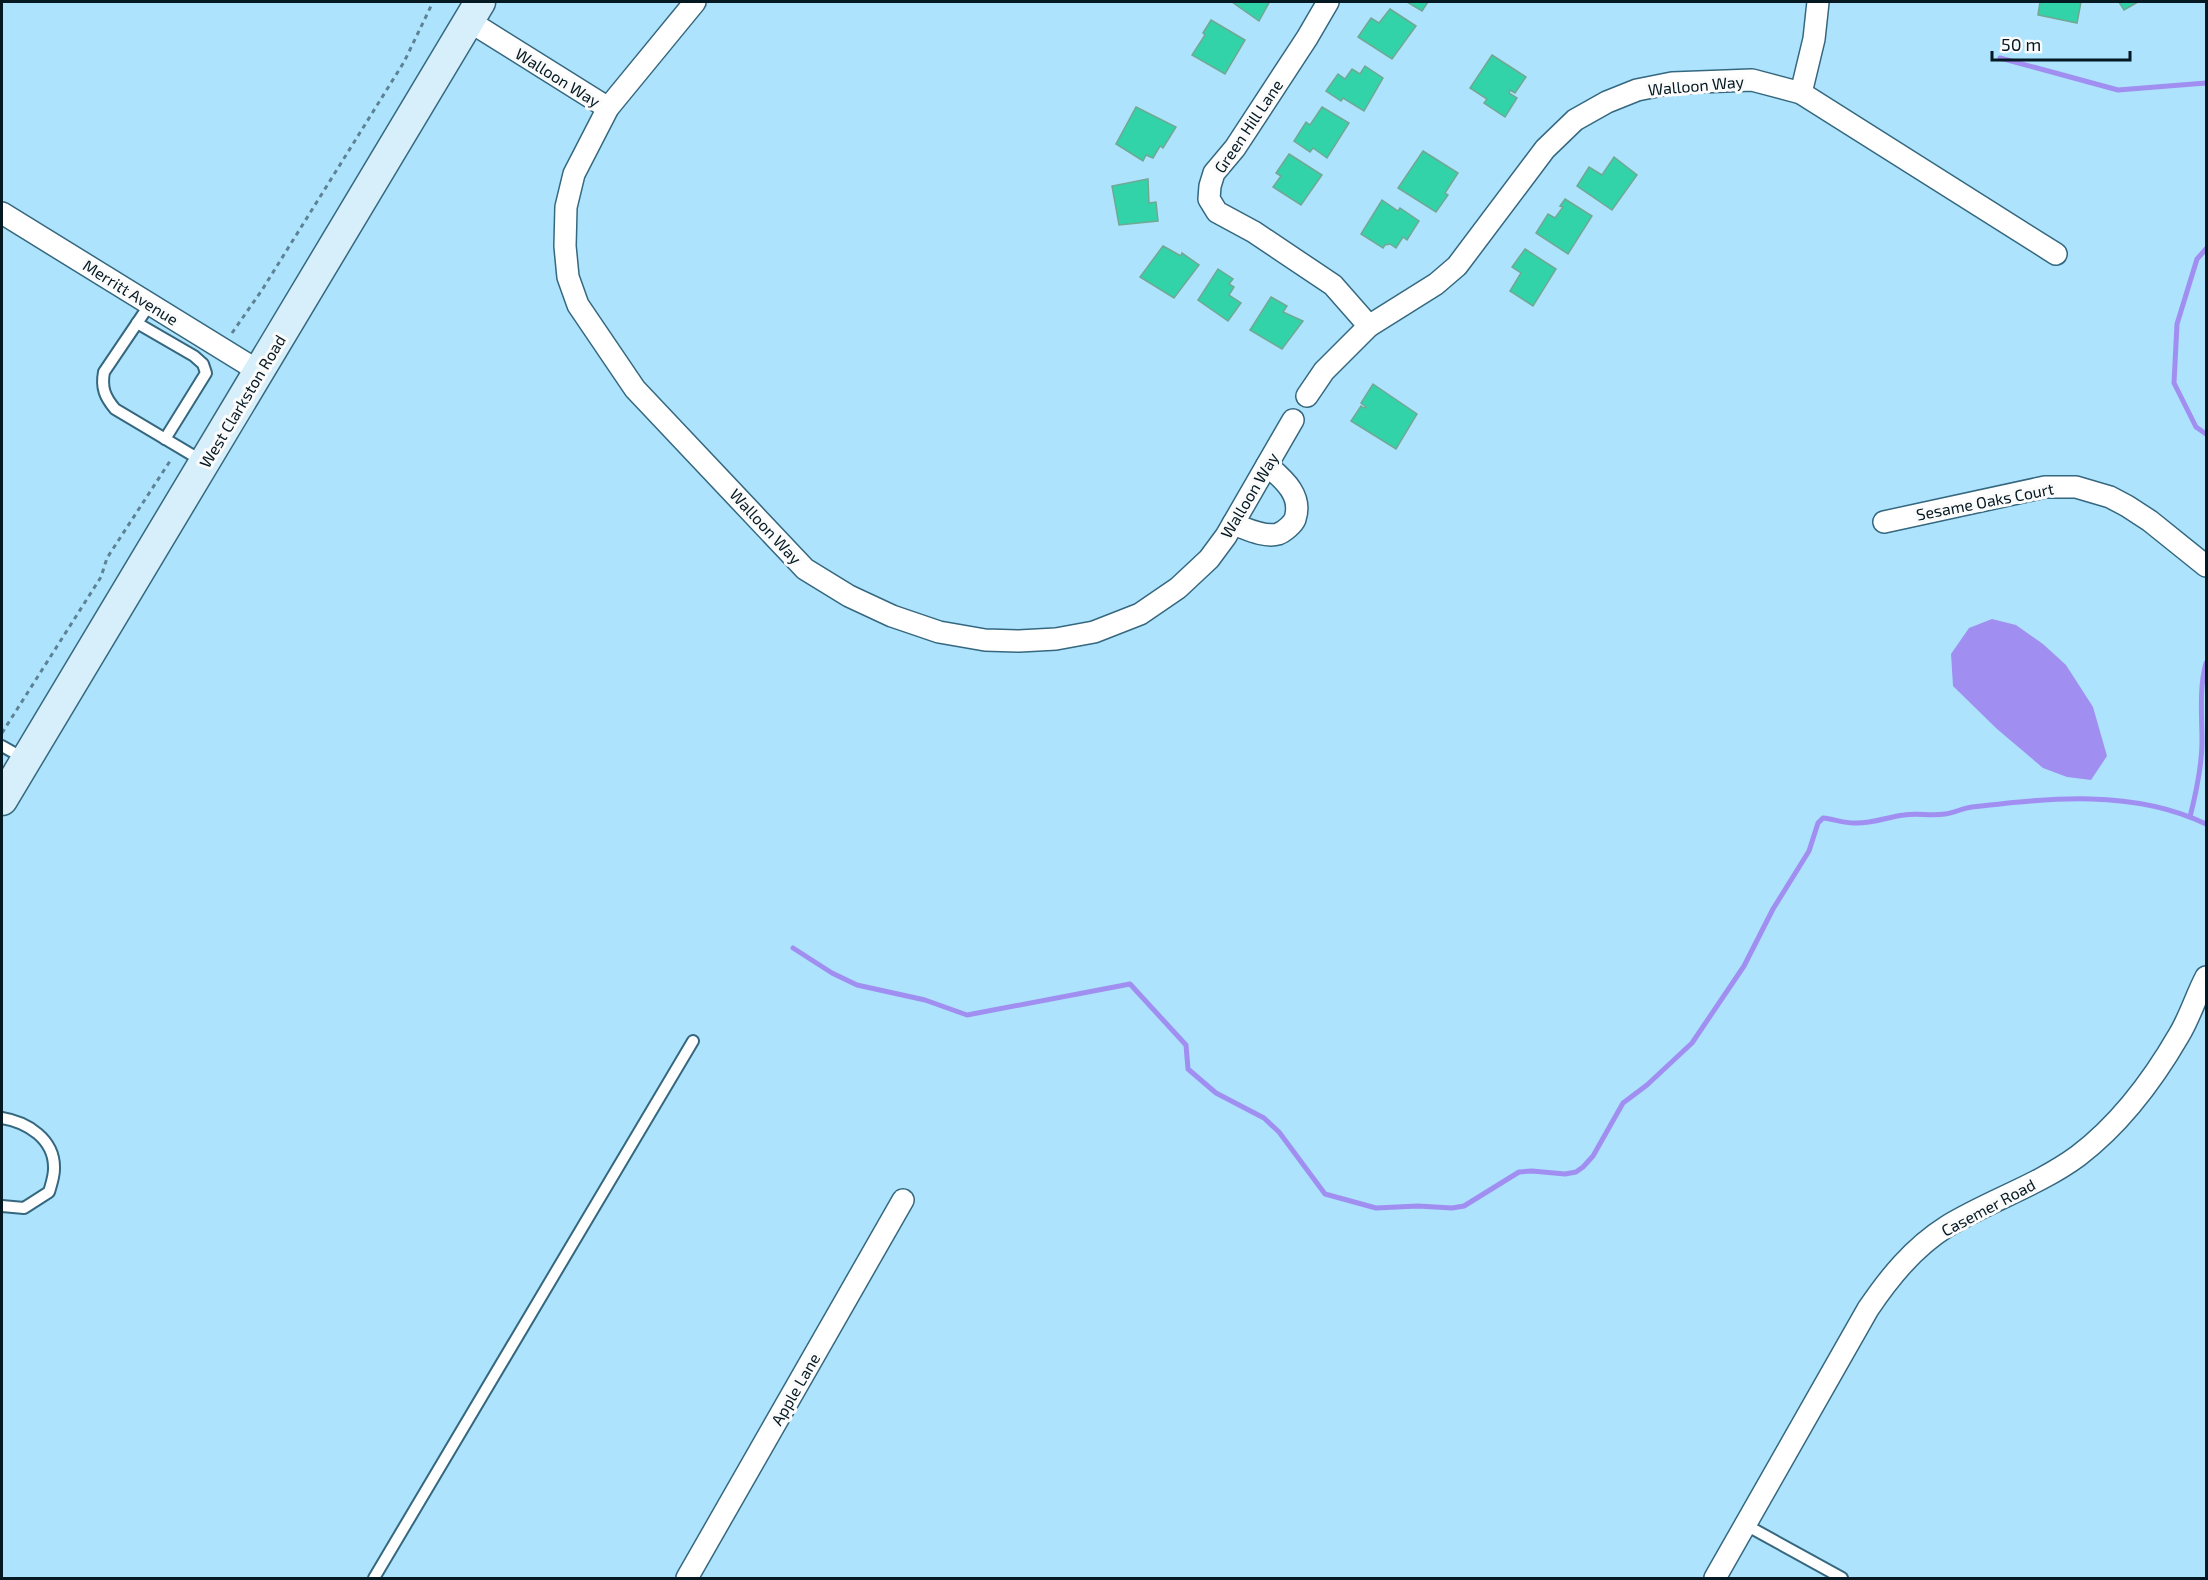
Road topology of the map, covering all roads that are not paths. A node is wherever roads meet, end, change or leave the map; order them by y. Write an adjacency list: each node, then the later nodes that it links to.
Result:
1 (695, 2): 6 (street)
2 (1328, 2): 11 (street, Green Hill Lane)
3 (1818, 2): 5 (street)
4 (474, 11): 6 (street, Walloon Way); 12 (main road, West Clarkston Road)
5 (1801, 93): 8 (street, Walloon Way); 11 (street, Walloon Way)
6 (608, 108): 19 (street, Walloon Way)
7 (2, 213): 9 (street, Merritt Avenue)
8 (2056, 254)
9 (150, 304): 10 (lane); 12 (street, Merritt Avenue)
10 (137, 323): 15 (lane); 15 (lane)
11 (1370, 326): 13 (street, Walloon Way)
12 (260, 372): 16 (main road, West Clarkston Road)
13 (1307, 396)
14 (1293, 420): 17 (street, Walloon Way)
15 (165, 439): 16 (lane)
16 (204, 462): 21 (main road, West Clarkston Road)
17 (1267, 465): 19 (street, Walloon Way); 19 (street)
18 (1884, 522): 20 (street, Sesame Oaks Court)
19 (1233, 524)
20 (2206, 566)
21 (14, 752): 22 (main road, West Clarkston Road)
22 (2, 800)
23 (2206, 977): 28 (street, Casemer Road)
24 (693, 1041): 29 (lane)
25 (2, 1118): 27 (lane)
26 (903, 1200): 30 (street, Apple Lane)
27 (2, 1206)
28 (1746, 1525): 31 (street, Casemer Road); 32 (lane)
29 (374, 1578)
30 (687, 1578)
31 (1714, 1578)
32 (1842, 1578)

